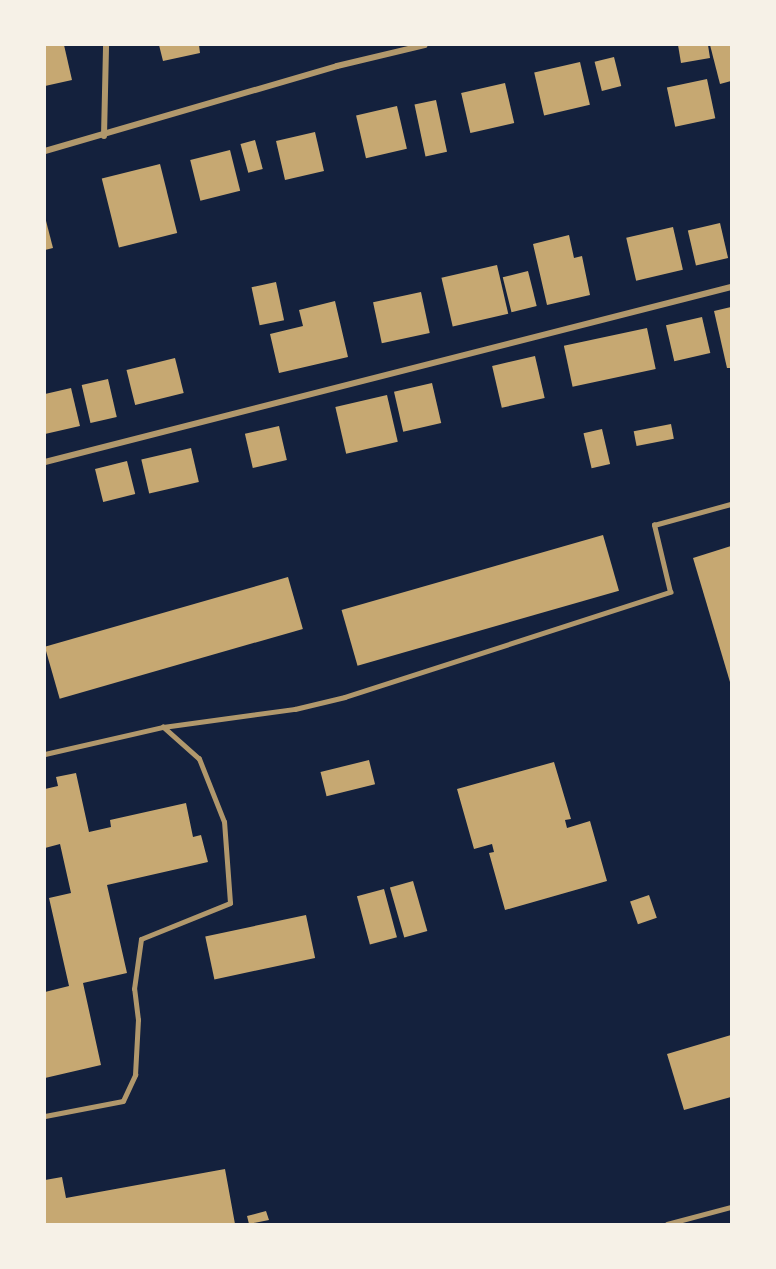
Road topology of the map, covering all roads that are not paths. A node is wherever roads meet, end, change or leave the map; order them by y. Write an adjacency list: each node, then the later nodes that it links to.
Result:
1 (106, 45): 3 (street)
2 (424, 45): 3 (street)
3 (104, 136): 4 (street)
4 (45, 151)
5 (731, 287): 6 (street)
6 (45, 462)
7 (731, 504): 8 (lane)
8 (163, 727): 9 (lane); 10 (lane)
9 (45, 754)
10 (45, 1116)
11 (731, 1207): 12 (lane)
12 (667, 1224)

